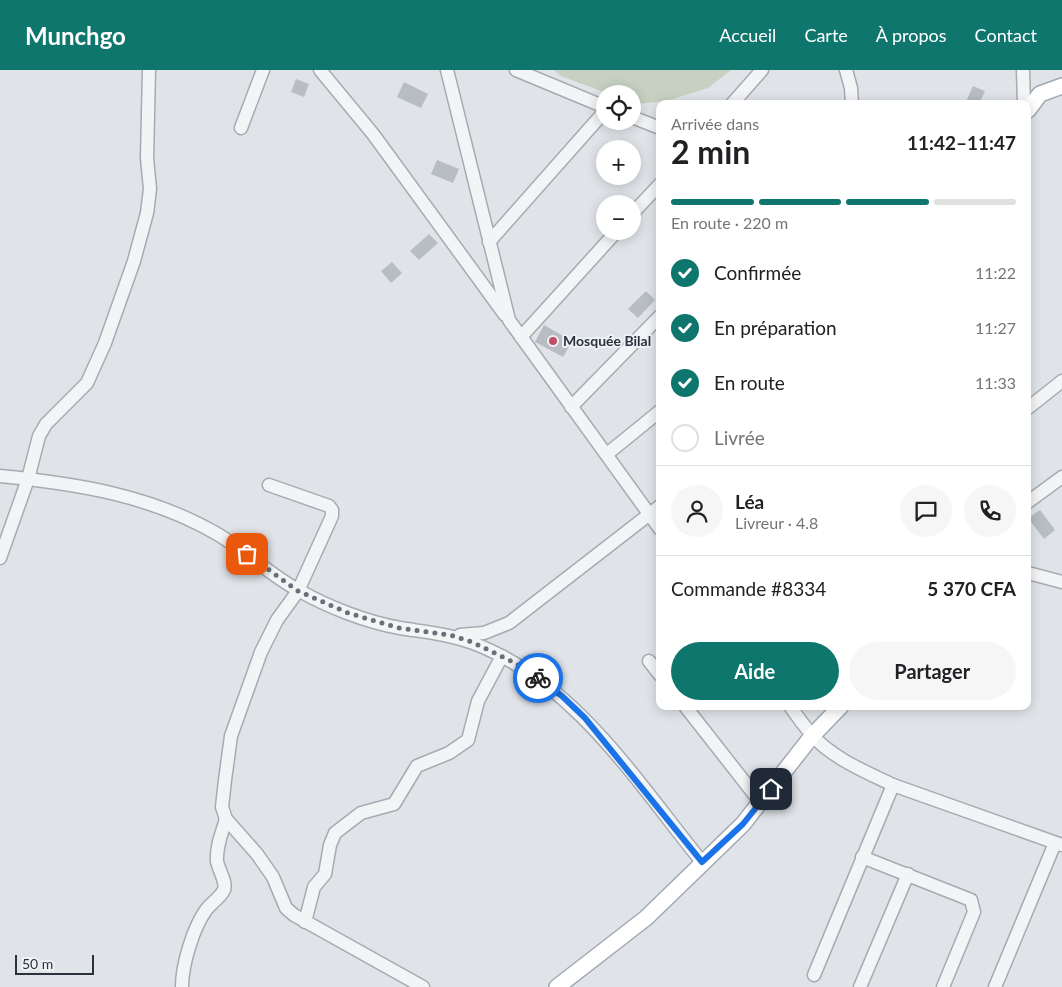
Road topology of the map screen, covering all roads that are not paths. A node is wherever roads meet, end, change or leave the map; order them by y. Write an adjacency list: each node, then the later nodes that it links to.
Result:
1 (149, 70): 33 (street)
2 (263, 70): 18 (street)
3 (320, 70): 23 (street)
4 (447, 70): 22 (street)
5 (516, 70): 13 (street)
6 (762, 70): 10 (street)
7 (846, 70): 11 (street)
8 (1023, 70): 12 (street)
9 (1062, 86): 14 (main road)
10 (736, 100)
11 (852, 100)
12 (1024, 100)
13 (596, 103)
14 (1031, 106)
15 (596, 121): 22 (street)
16 (641, 121): 17 (street)
17 (656, 126)
18 (241, 128)
19 (656, 188): 20 (street)
20 (641, 204)
21 (609, 240): 25 (street)
22 (489, 242): 23 (street)
23 (509, 320): 25 (street)
24 (656, 320): 28 (street)
25 (521, 337): 28 (street)
26 (1062, 381): 27 (street)
27 (1031, 406)
28 (571, 407): 30 (street)
29 (656, 414): 30 (street)
30 (606, 454): 37 (street)
31 (0, 476): 33 (street)
32 (1062, 478): 35 (street)
33 (28, 479): 39 (street); 42 (street)
34 (269, 485): 42 (street)
35 (1031, 500)
36 (656, 509): 37 (street)
37 (649, 514): 38 (street); 43 (street)
38 (656, 524)
39 (0, 558)
40 (1031, 574): 41 (street)
41 (1062, 582)
42 (298, 591): 43 (street); 53 (street)
43 (450, 635): 44 (street)
44 (502, 656): 56 (street); 58 (street)
45 (649, 661): 46 (street)
46 (656, 670)
47 (688, 710): 52 (street)
48 (793, 710): 50 (street)
49 (837, 710): 50 (main road)
50 (812, 736): 51 (street); 52 (main road)
51 (893, 784): 54 (street); 55 (street)
52 (761, 802): 56 (main road)
53 (226, 819): 58 (street); 60 (street)
54 (1058, 844): 65 (street)
55 (862, 857): 57 (street); 59 (street)
56 (702, 862): 62 (main road)
57 (908, 874): 63 (street); 64 (street)
58 (304, 922): 61 (street)
59 (814, 975)
60 (182, 987)
61 (423, 987)
62 (557, 987)
63 (860, 987)
64 (943, 987)
65 (995, 987)

